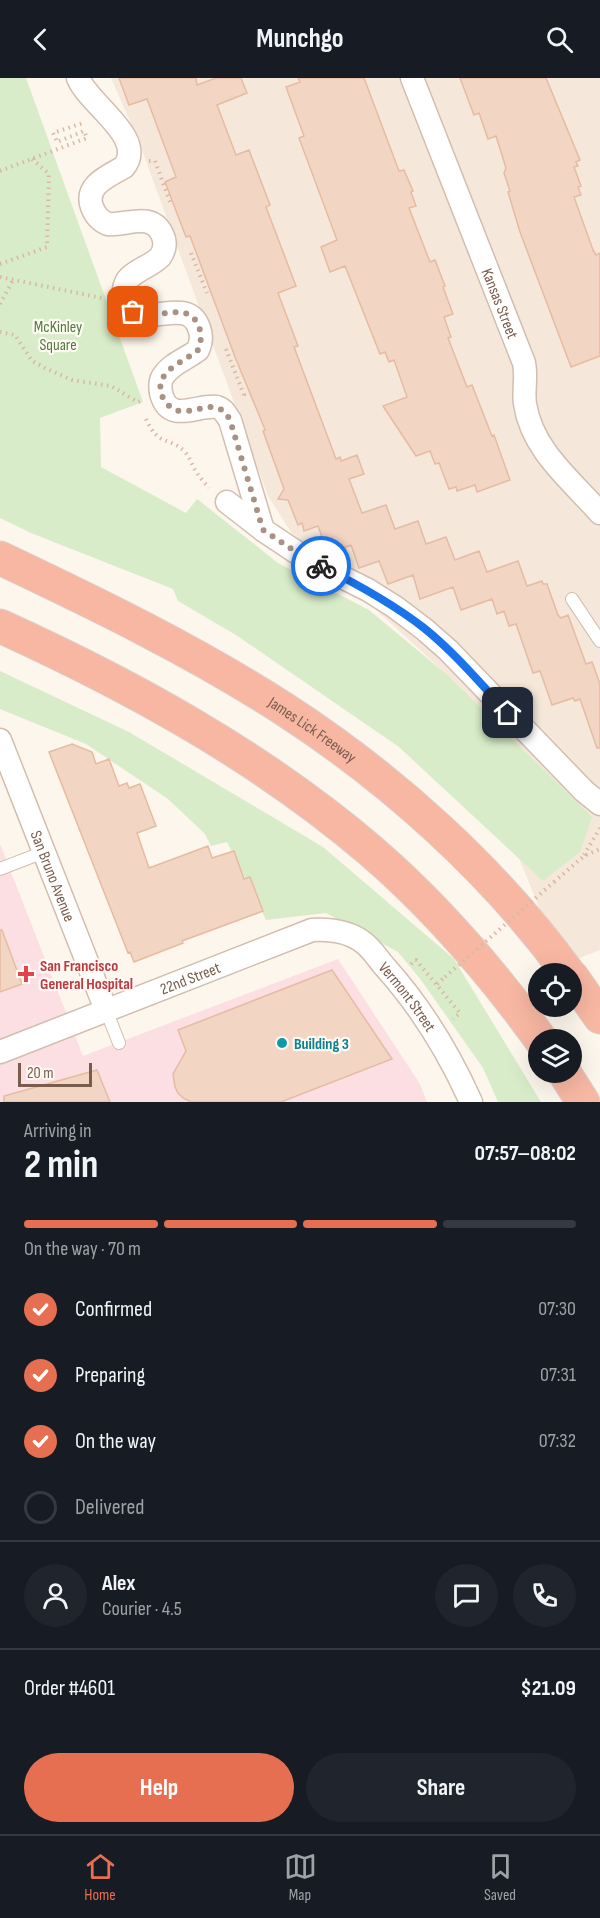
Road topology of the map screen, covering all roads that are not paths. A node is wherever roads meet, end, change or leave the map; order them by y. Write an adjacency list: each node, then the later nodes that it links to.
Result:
1 (78, 78): 5 (street)
2 (412, 78): 4 (street, Kansas Street)
3 (227, 502): 5 (street)
4 (600, 513)
5 (263, 530): 11 (street)
6 (0, 558): 15 (highway, James Lick Freeway)
7 (572, 599): 9 (lane)
8 (0, 626): 19 (highway)
9 (600, 641)
10 (0, 740): 12 (street, San Bruno Avenue)
11 (599, 804)
12 (44, 852): 13 (lane); 17 (street, San Bruno Avenue)
13 (0, 869)
14 (312, 930): 17 (street, 22nd Street); 23 (street, Vermont Street)
15 (561, 963)
16 (582, 992): 18 (highway, James Lick Freeway)
17 (106, 1010): 20 (lane); 21 (street, 22nd Street)
18 (600, 1017)
19 (533, 1029)
20 (119, 1042)
21 (0, 1052)
22 (571, 1083): 24 (highway)
23 (471, 1102)
24 (583, 1102)

